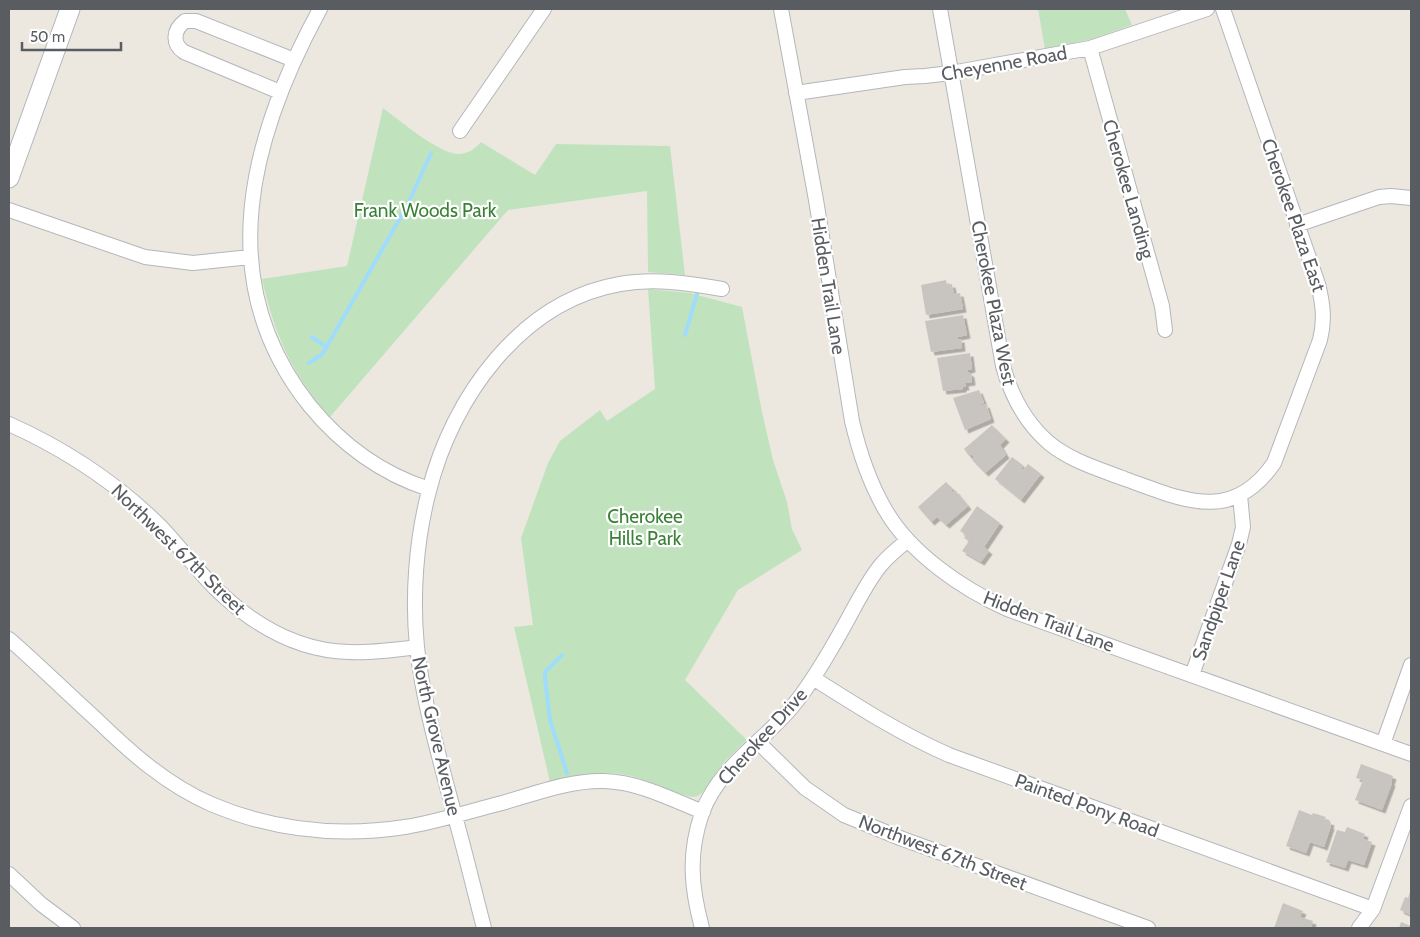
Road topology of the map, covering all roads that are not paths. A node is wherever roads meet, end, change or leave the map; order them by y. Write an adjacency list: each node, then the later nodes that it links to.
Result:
1 (70, 9): 14 (main road)
2 (320, 9): 9 (street)
3 (544, 9): 13 (street)
4 (781, 9): 12 (street, Hidden Trail Lane)
5 (940, 9): 10 (street, Cherokee Plaza West)
6 (1206, 9): 8 (street, Cheyenne Road)
7 (1223, 9): 17 (street, Cherokee Plaza East)
8 (1090, 48): 10 (street, Cheyenne Road); 20 (street, Cherokee Landing)
9 (294, 60): 11 (street); 11 (street)
10 (951, 73): 12 (street, Cheyenne Road); 23 (street, Cherokee Plaza West)
11 (280, 92): 18 (street)
12 (796, 93): 24 (street, Hidden Trail Lane)
13 (460, 131)
14 (9, 178)
15 (1411, 198): 17 (street)
16 (9, 210): 18 (street)
17 (1297, 224): 23 (street, Cherokee Plaza East)
18 (250, 257): 22 (street)
19 (722, 289): 22 (street, North Grove Avenue)
20 (1165, 330)
21 (9, 424): 26 (street, Northwest 67th Street)
22 (429, 489): 26 (street, North Grove Avenue)
23 (1240, 495): 28 (street, Sandpiper Lane)
24 (908, 540): 28 (street, Hidden Trail Lane); 29 (street, Cherokee Drive)
25 (9, 639): 35 (street)
26 (417, 647): 35 (street, North Grove Avenue)
27 (1411, 665): 31 (street)
28 (1192, 675): 31 (street, Hidden Trail Lane)
29 (813, 678): 30 (street, Cherokee Drive); 37 (street, Painted Pony Road)
30 (758, 742): 34 (street, Cherokee Drive); 41 (street, Northwest 67th Street)
31 (1383, 744): 32 (street, Hidden Trail Lane)
32 (1411, 754)
33 (1411, 806): 37 (street)
34 (703, 812): 35 (street); 40 (street, Cherokee Drive)
35 (455, 815): 39 (street, North Grove Avenue)
36 (9, 874): 38 (street)
37 (1373, 908): 42 (street)
38 (73, 928)
39 (484, 928)
40 (702, 928)
41 (1148, 928)
42 (1360, 928)

